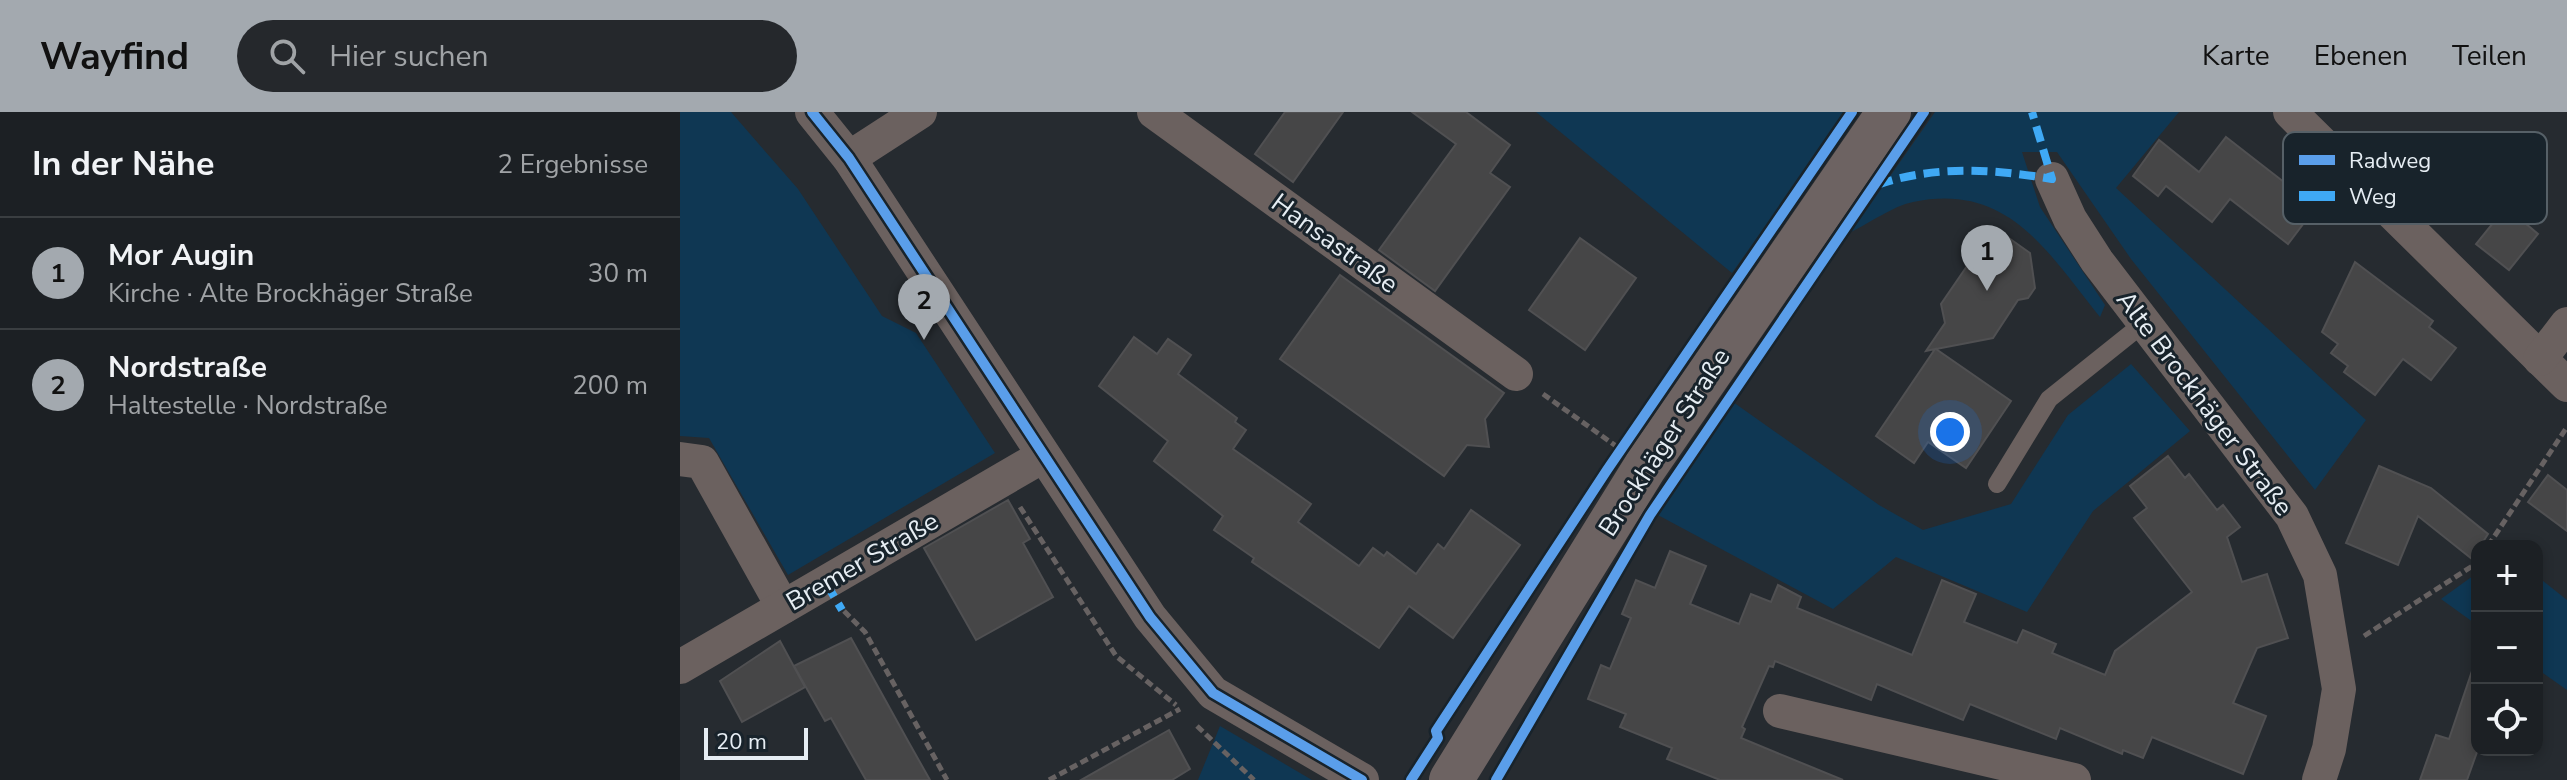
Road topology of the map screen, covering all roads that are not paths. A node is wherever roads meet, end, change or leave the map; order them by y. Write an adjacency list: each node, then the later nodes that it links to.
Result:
1 (812, 112): 7 (street)
2 (920, 112): 7 (street)
3 (1154, 112): 13 (street, Hansastraße)
4 (1889, 112): 23 (street, Brockhäger Straße)
5 (2290, 112): 6 (street)
6 (2310, 132)
7 (849, 158): 15 (street)
8 (2052, 179): 10 (street, Alte Brockhäger Straße)
9 (2403, 224): 12 (street)
10 (2144, 323): 17 (lane); 25 (street, Alte Brockhäger Straße)
11 (2567, 324): 12 (street)
12 (2540, 359): 14 (street)
13 (1516, 374)
14 (2567, 385)
15 (1043, 456): 18 (street, Bremer Straße); 22 (street)
16 (680, 459): 18 (street)
17 (1997, 484)
18 (783, 607): 19 (street, Bremer Straße)
19 (680, 667)
20 (1780, 711): 21 (street)
21 (1971, 768): 24 (street)
22 (1362, 780)
23 (1451, 780)
24 (2074, 780)
25 (2319, 780)

